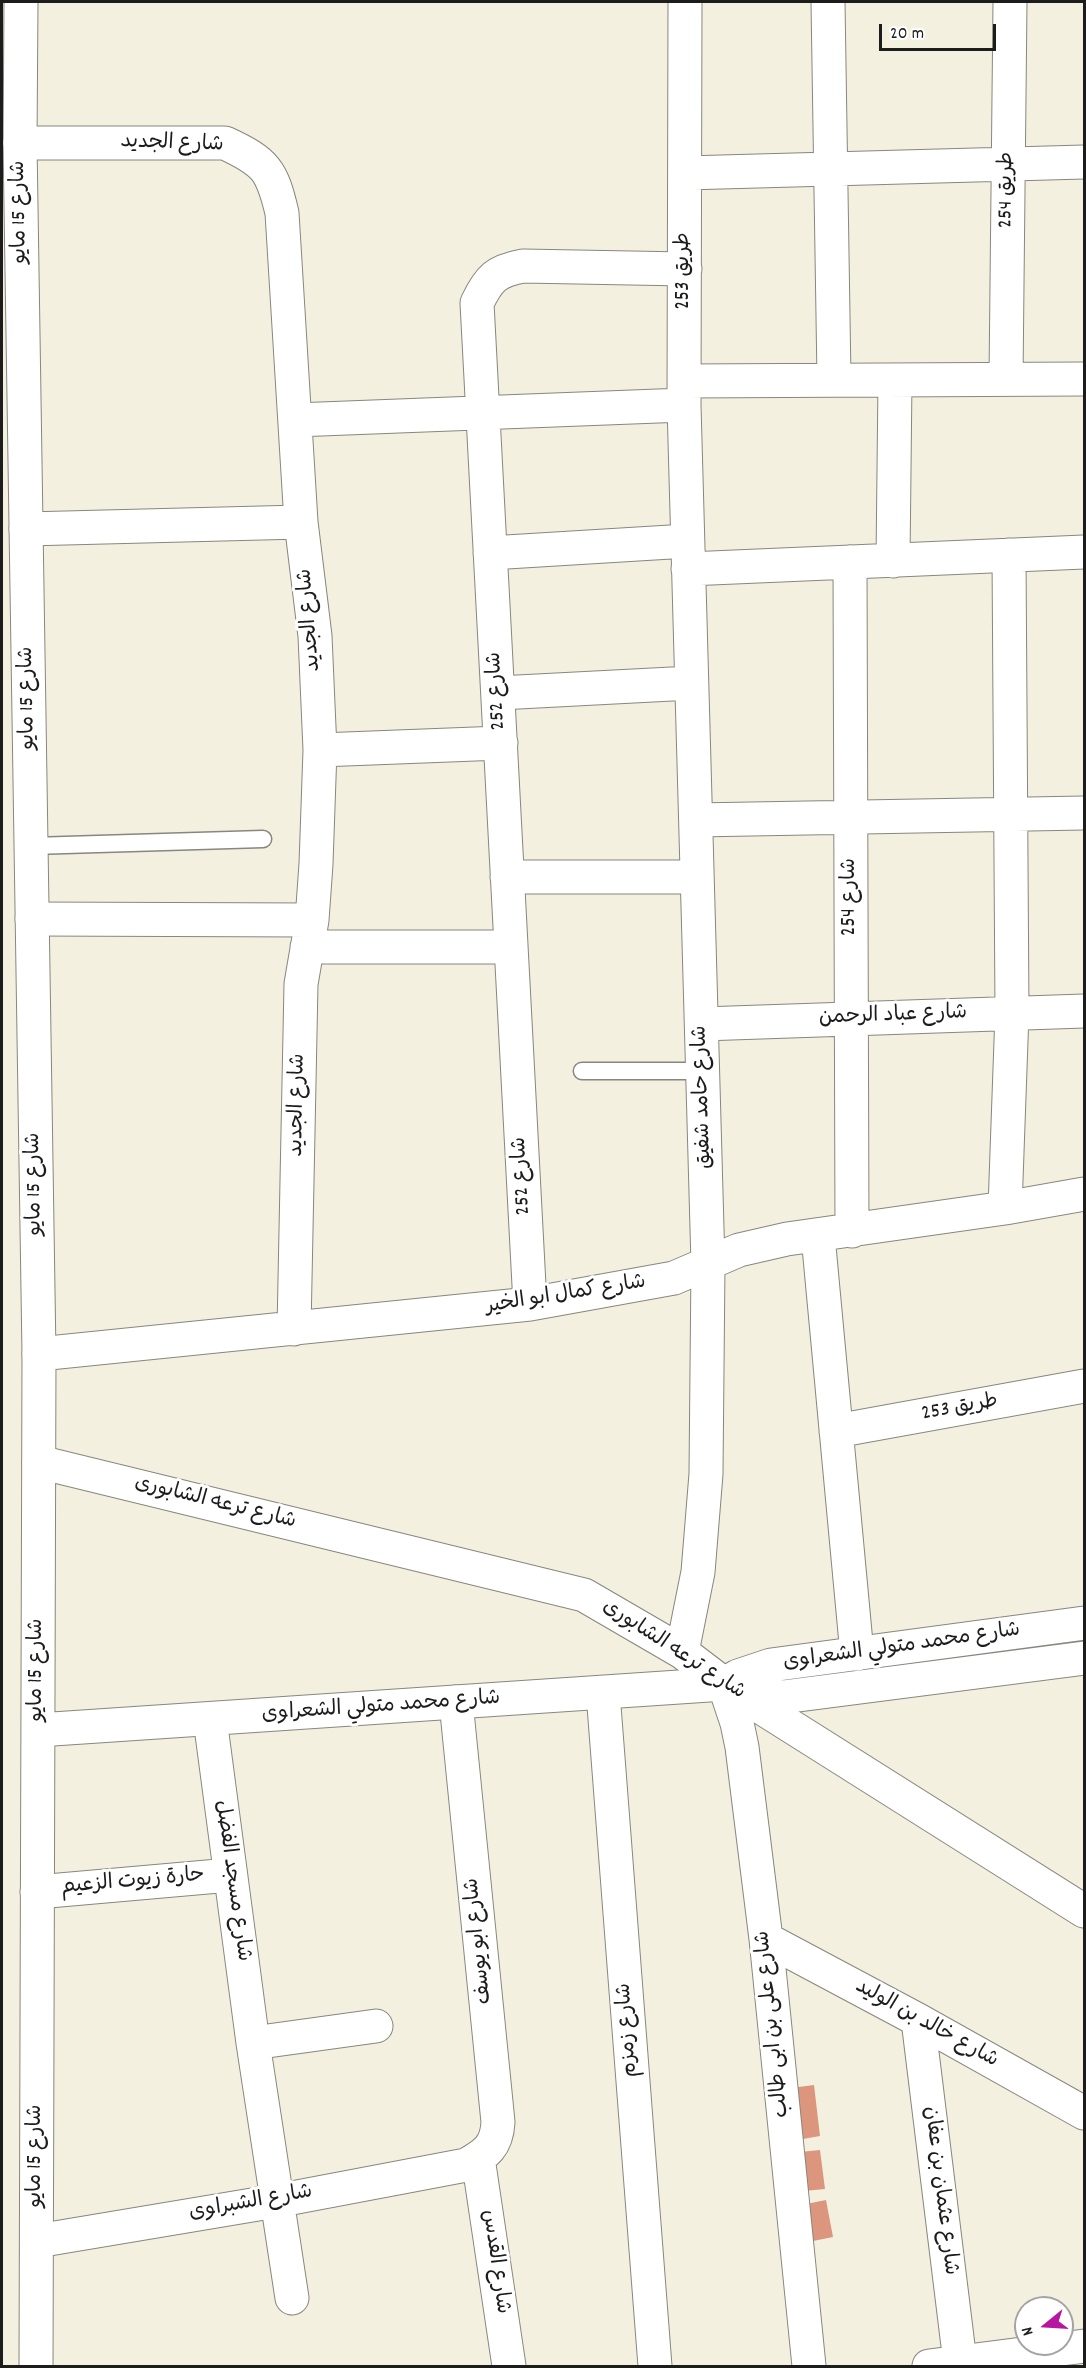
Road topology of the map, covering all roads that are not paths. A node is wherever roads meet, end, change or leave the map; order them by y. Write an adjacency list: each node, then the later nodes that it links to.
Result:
1 (21, 2): 5 (street, شارع 15 مايو)
2 (685, 2): 9 (street, طريق 253)
3 (828, 2): 8 (street)
4 (1010, 2): 7 (street, طريق 254)
5 (20, 143): 17 (street, شارع الجديد); 19 (street, شارع 15 مايو)
6 (1084, 162): 7 (street)
7 (1008, 164): 8 (street); 12 (street, طريق 254)
8 (830, 168): 9 (street); 11 (street)
9 (685, 173): 10 (street, طريق 253)
10 (685, 269): 15 (street, طريق 253); 16 (street, شارع 252)
11 (834, 379): 14 (street); 15 (street)
12 (1006, 379): 13 (street); 14 (street)
13 (1084, 379)
14 (895, 380): 24 (street)
15 (684, 393): 16 (street); 22 (street, طريق 253)
16 (484, 413): 17 (street); 21 (street, شارع 252)
17 (295, 420): 18 (street, شارع الجديد)
18 (301, 522): 19 (street); 29 (street, شارع الجديد)
19 (26, 529): 35 (street, شارع 15 مايو)
20 (1084, 552): 23 (street)
21 (490, 553): 22 (street); 27 (street, شارع 252)
22 (688, 555): 25 (street); 26 (street, شارع حامد شفيق)
23 (1009, 555): 24 (street); 31 (street)
24 (893, 561): 25 (street)
25 (850, 562): 32 (street, شارع 254)
26 (691, 683): 27 (street); 33 (street, شارع حامد شفيق)
27 (499, 693): 28 (street, شارع 252)
28 (501, 743): 29 (street); 37 (street, شارع 252)
29 (320, 750): 39 (street, شارع الجديد)
30 (1084, 813): 31 (street)
31 (1011, 814): 32 (street); 42 (street)
32 (851, 817): 33 (street); 43 (street, شارع 254)
33 (696, 820): 36 (street, شارع حامد شفيق)
34 (263, 839): 35 (lane)
35 (32, 846): 38 (street, شارع 15 مايو)
36 (697, 877): 37 (street); 44 (street, شارع حامد شفيق)
37 (507, 878): 40 (street, شارع 252)
38 (32, 919): 39 (street); 54 (street, شارع 15 مايو)
39 (309, 934): 40 (street); 53 (street, شارع الجديد)
40 (510, 947): 52 (street, شارع 252)
41 (1084, 1011): 42 (street, شارع عباد الرحمن)
42 (1012, 1013): 43 (street, شارع عباد الرحمن); 48 (street)
43 (852, 1019): 44 (street, شارع عباد الرحمن); 49 (street, شارع 254)
44 (702, 1024): 46 (street, شارع حامد شفيق)
45 (582, 1071): 46 (lane)
46 (703, 1071): 51 (street, شارع حامد شفيق)
47 (1084, 1194): 48 (street, شارع كمال ابو الخير)
48 (1005, 1208): 49 (street, شارع كمال ابو الخير)
49 (852, 1231): 50 (street, شارع كمال ابو الخير)
50 (818, 1236): 51 (street, شارع كمال ابو الخير); 56 (street)
51 (708, 1264): 52 (street, شارع كمال ابو الخير); 59 (street, شارع حامد شفيق)
52 (530, 1304): 53 (street, شارع كمال ابو الخير)
53 (294, 1329): 54 (street, شارع كمال ابو الخير)
54 (39, 1354): 57 (street, شارع 15 مايو)
55 (1084, 1386): 56 (street, طريق 253)
56 (836, 1431): 60 (street)
57 (39, 1462): 59 (street, شارع ترعه الشابورى); 66 (street, شارع 15 مايو)
58 (1084, 1623): 60 (street, شارع محمد متولي الشعراوى)
59 (682, 1652): 62 (street, شارع ترعه الشابورى)
60 (857, 1654): 62 (street, شارع محمد متولي الشعراوى)
61 (1084, 1658): 62 (street, شارع محمد متولي الشعراوى)
62 (724, 1684): 63 (street, شارع محمد متولي الشعراوى); 69 (street, شارع ترعه الشابورى); 70 (street, شارع على بن ابى طالب)
63 (603, 1693): 64 (street, شارع محمد متولي الشعراوى); 83 (street, شارع زمزم)
64 (456, 1702): 65 (street, شارع محمد متولي الشعراوى); 75 (street, شارع ابو يوسف)
65 (210, 1719): 66 (street, شارع محمد متولي الشعراوى); 67 (street, شارع مسجد الفضل)
66 (38, 1730): 68 (street, شارع 15 مايو)
67 (230, 1875): 68 (street, حارة زيوت الزعيم); 73 (street, شارع مسجد الفضل)
68 (37, 1892): 77 (street, شارع 15 مايو)
69 (1084, 1911)
70 (766, 1939): 71 (street, شارع خالد بن الوليد); 84 (street, شارع على بن ابى طالب)
71 (918, 2020): 74 (street, شارع خالد بن الوليد); 80 (street, شارع عثمان بن عفان)
72 (376, 2026): 73 (street)
73 (253, 2043): 76 (street, شارع مسجد الفضل)
74 (1084, 2113)
75 (472, 2161): 76 (street, شارع الشبراوى); 82 (street, شارع القدس)
76 (276, 2201): 77 (street, شارع الشبراوى); 78 (street, شارع مسجد الفضل)
77 (37, 2241): 81 (street, شارع 15 مايو)
78 (292, 2298)
79 (1084, 2346): 80 (street)
80 (945, 2364)
81 (36, 2367)
82 (509, 2367)
83 (655, 2367)
84 (809, 2367)

